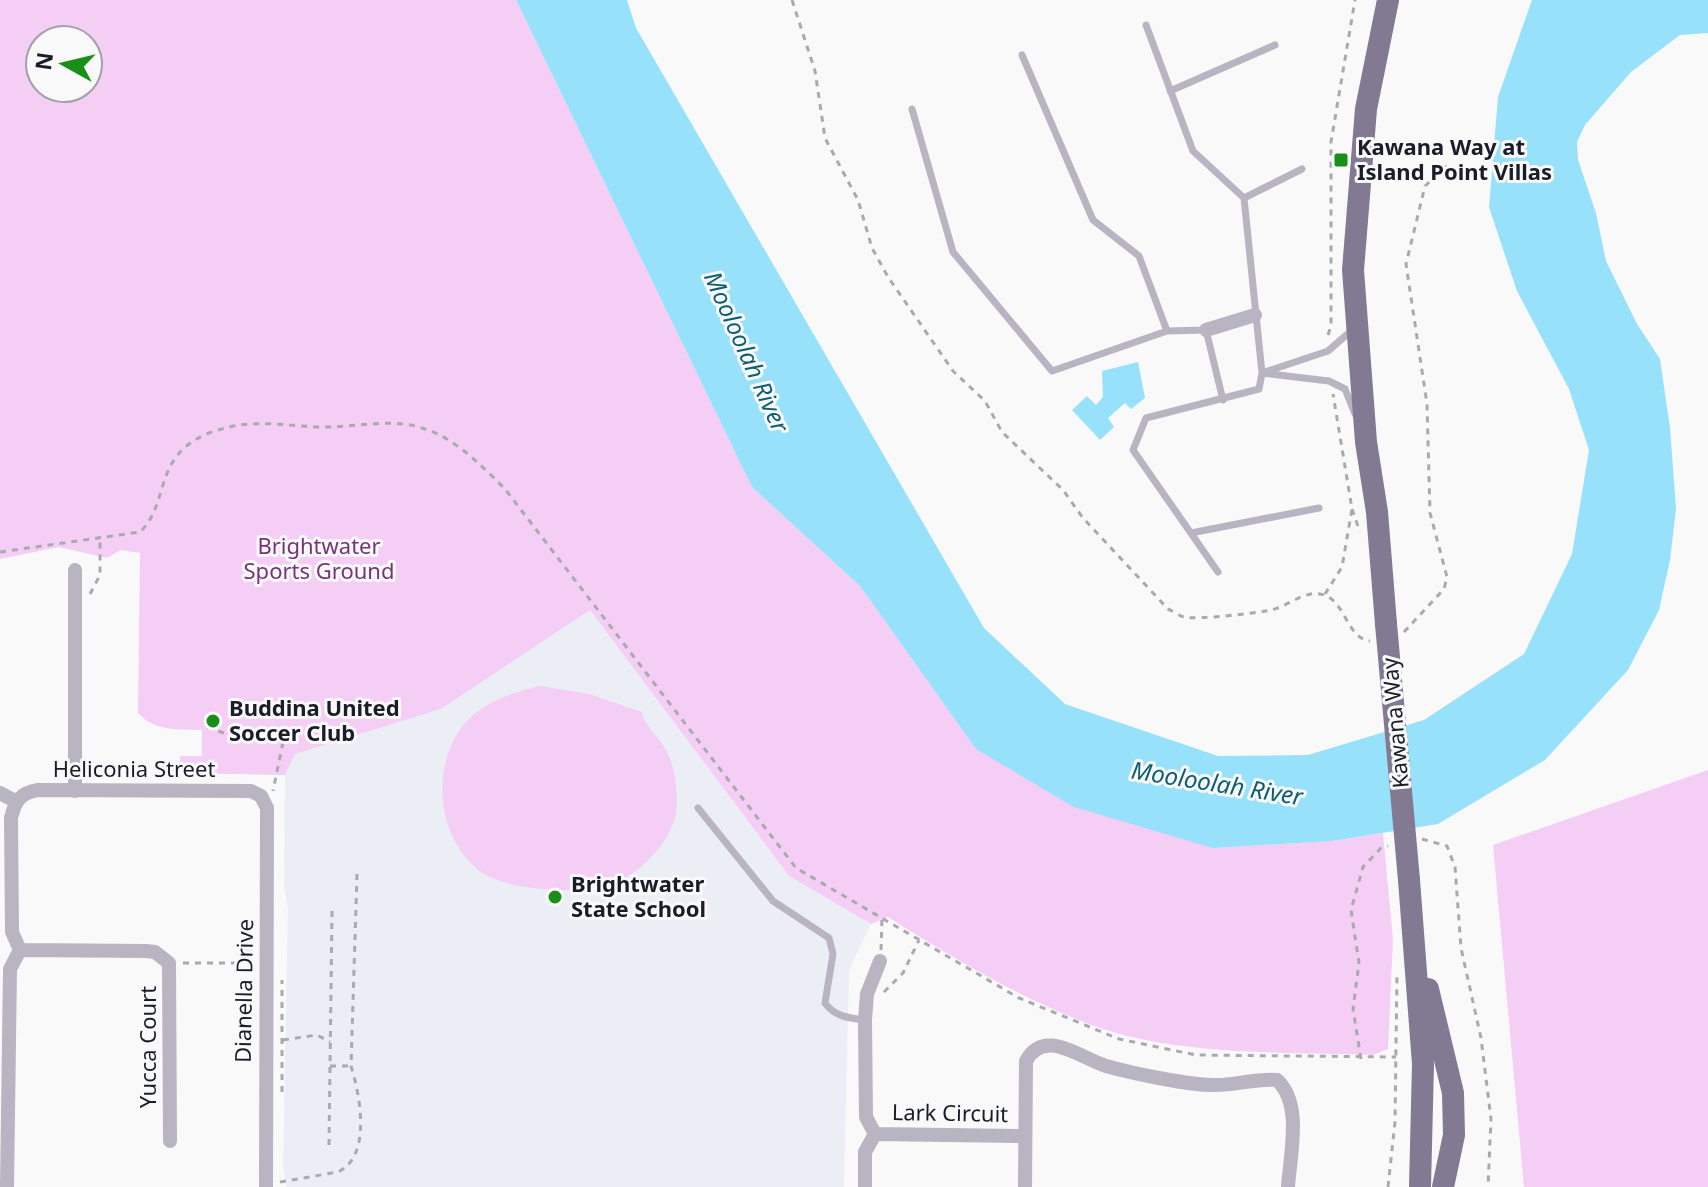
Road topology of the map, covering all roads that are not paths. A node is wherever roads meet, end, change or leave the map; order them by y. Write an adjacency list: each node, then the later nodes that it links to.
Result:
1 (1388, 0): 9 (main road, Kawana Way)
2 (1146, 25): 5 (lane)
3 (1275, 45): 5 (lane)
4 (1022, 55): 13 (lane)
5 (1170, 91): 8 (lane)
6 (912, 109): 13 (lane)
7 (1302, 169): 8 (lane)
8 (1244, 198): 10 (lane)
9 (1357, 216): 11 (main road, Kawana Way); 18 (main road, Kawana Way)
10 (1255, 315): 12 (street); 14 (lane)
11 (1355, 325): 14 (lane); 16 (main road, Kawana Way)
12 (1206, 330): 13 (lane); 15 (lane)
13 (1167, 331)
14 (1262, 373): 15 (lane); 16 (lane)
15 (1223, 400): 19 (lane)
16 (1366, 442): 18 (main road, Kawana Way)
17 (1319, 508): 19 (lane)
18 (1377, 512): 27 (main road, Kawana Way, bridge)
19 (1191, 533): 21 (lane)
20 (75, 570): 22 (street)
21 (1218, 572)
22 (75, 791): 24 (street, Heliconia Street); 25 (street, Heliconia Street)
23 (0, 793): 25 (street)
24 (267, 794): 35 (street, Dianella Drive)
25 (15, 801): 28 (street)
26 (698, 808): 30 (lane)
27 (1414, 933): 40 (main road, Kawana Way); 41 (main road, Kawana Way)
28 (20, 950): 31 (street); 34 (street, Yucca Court)
29 (880, 961): 30 (street)
30 (865, 1020): 32 (street)
31 (4, 1134): 36 (street)
32 (875, 1134): 33 (street, Lark Circuit); 37 (street)
33 (1025, 1136): 38 (street, Lark Circuit); 39 (street, Lark Circuit)
34 (170, 1141)
35 (273, 1184)
36 (7, 1187)
37 (865, 1187)
38 (1025, 1187)
39 (1288, 1187)
40 (1420, 1187)
41 (1443, 1187)

